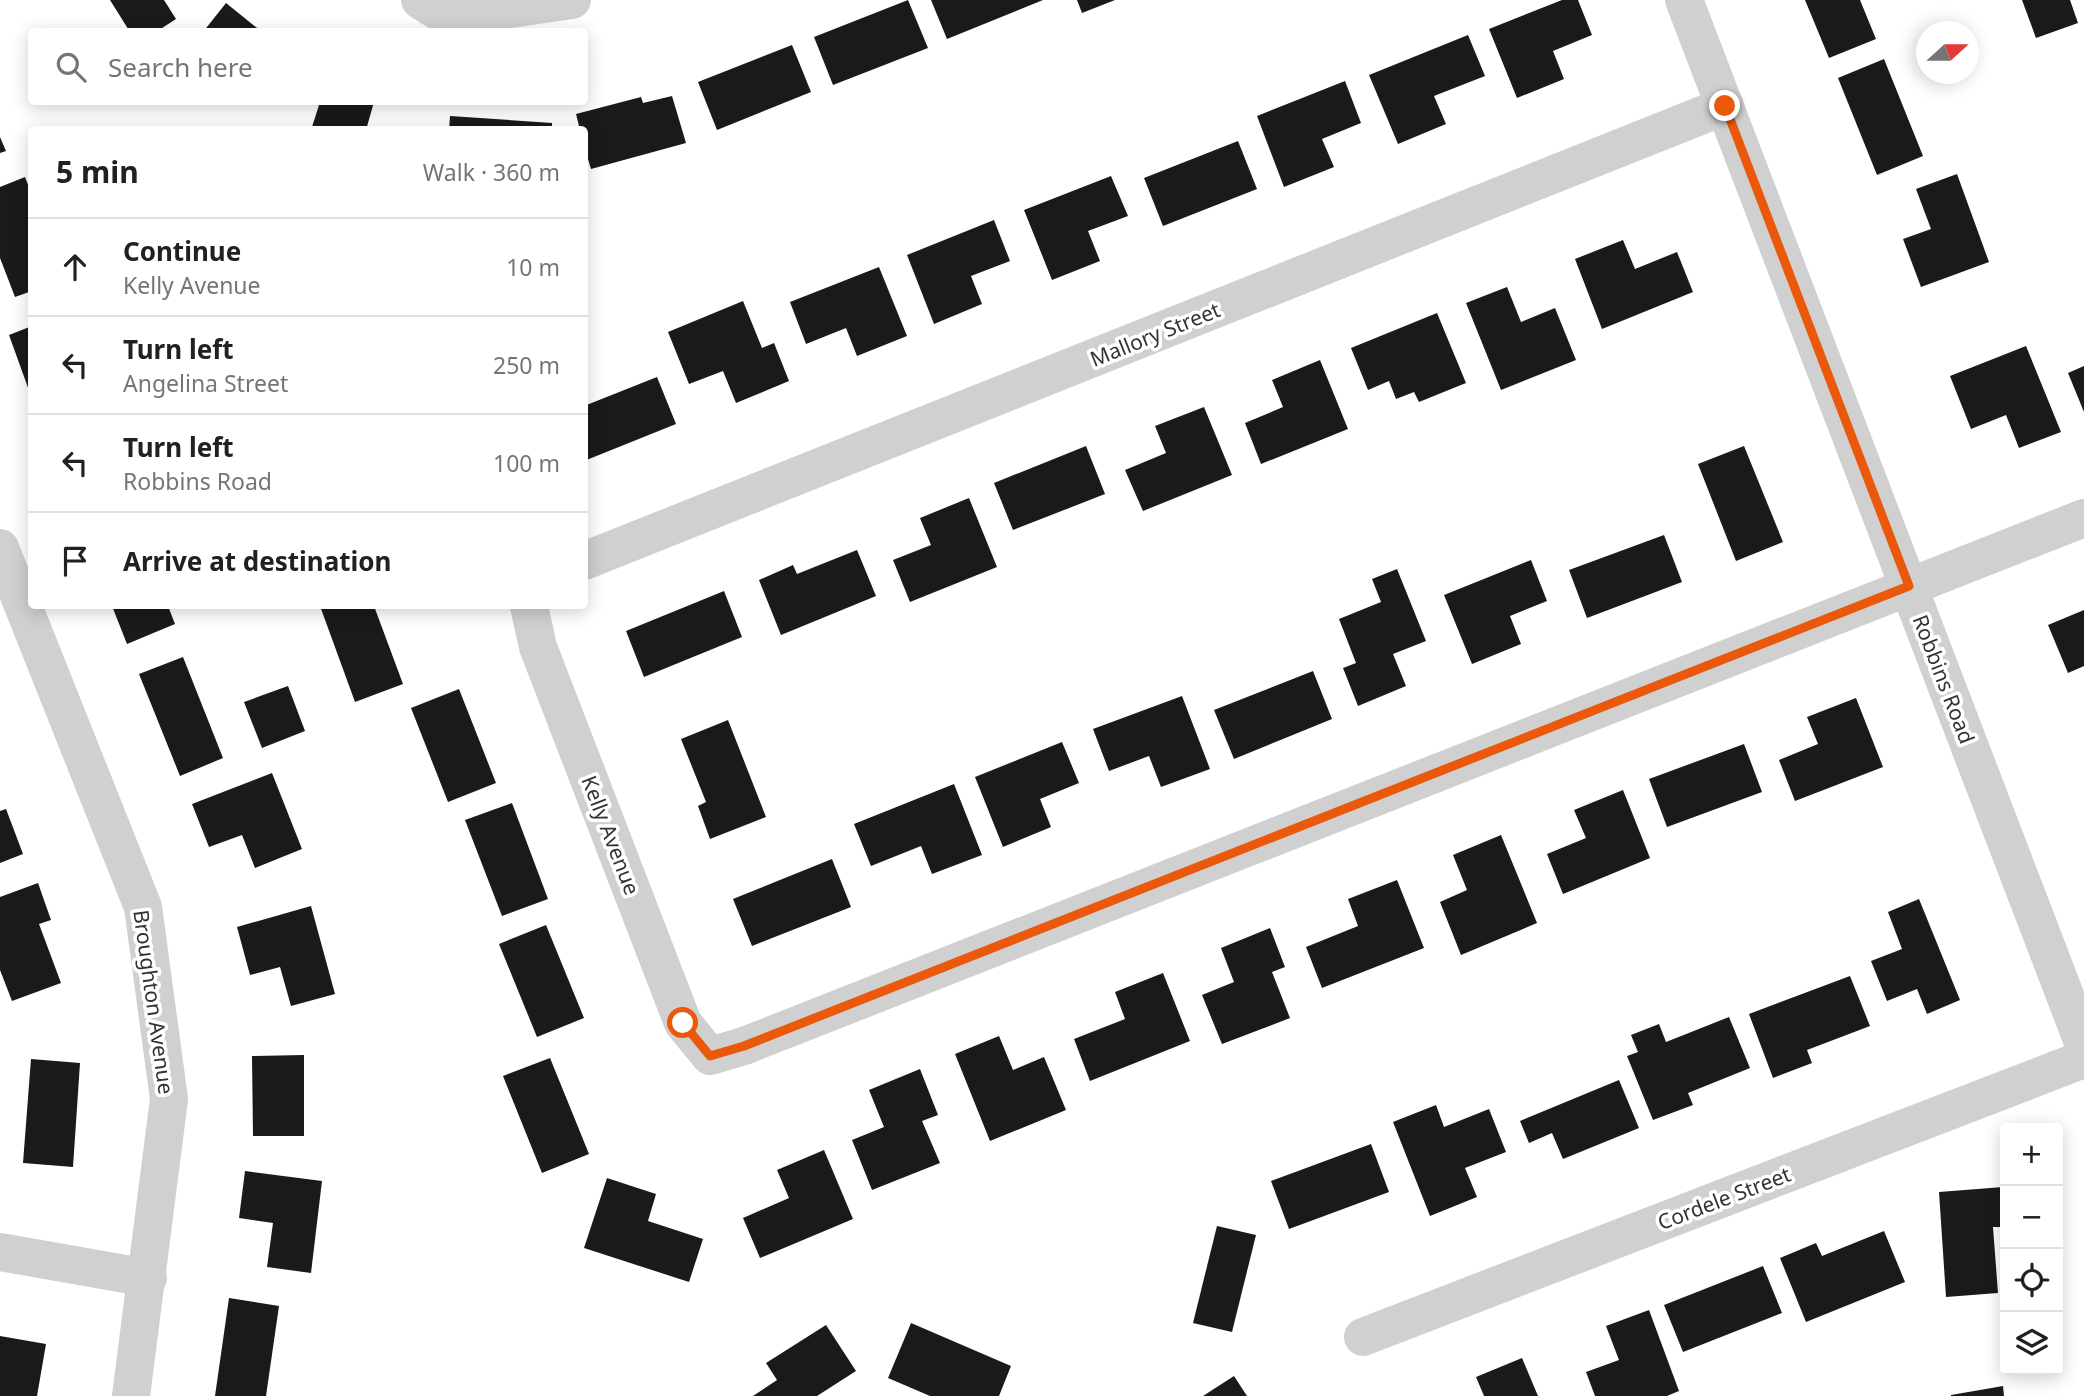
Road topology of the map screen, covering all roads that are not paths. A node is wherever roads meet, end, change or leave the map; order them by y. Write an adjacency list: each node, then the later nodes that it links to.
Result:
1 (420, 0): 2 (street)
2 (572, 0)
3 (1684, 0): 4 (street, Robbins Road)
4 (1725, 106): 7 (street, Mallory Street); 8 (street, Robbins Road)
5 (2084, 518): 8 (street)
6 (0, 548): 13 (street, Broughton Avenue)
7 (588, 559)
8 (1909, 586): 9 (street, Kelly Avenue); 10 (street, Robbins Road)
9 (530, 609)
10 (2084, 1045)
11 (2084, 1059): 14 (street, Cordele Street)
12 (0, 1252): 13 (street)
13 (148, 1278): 15 (street, Broughton Avenue)
14 (1363, 1337)
15 (131, 1396)

